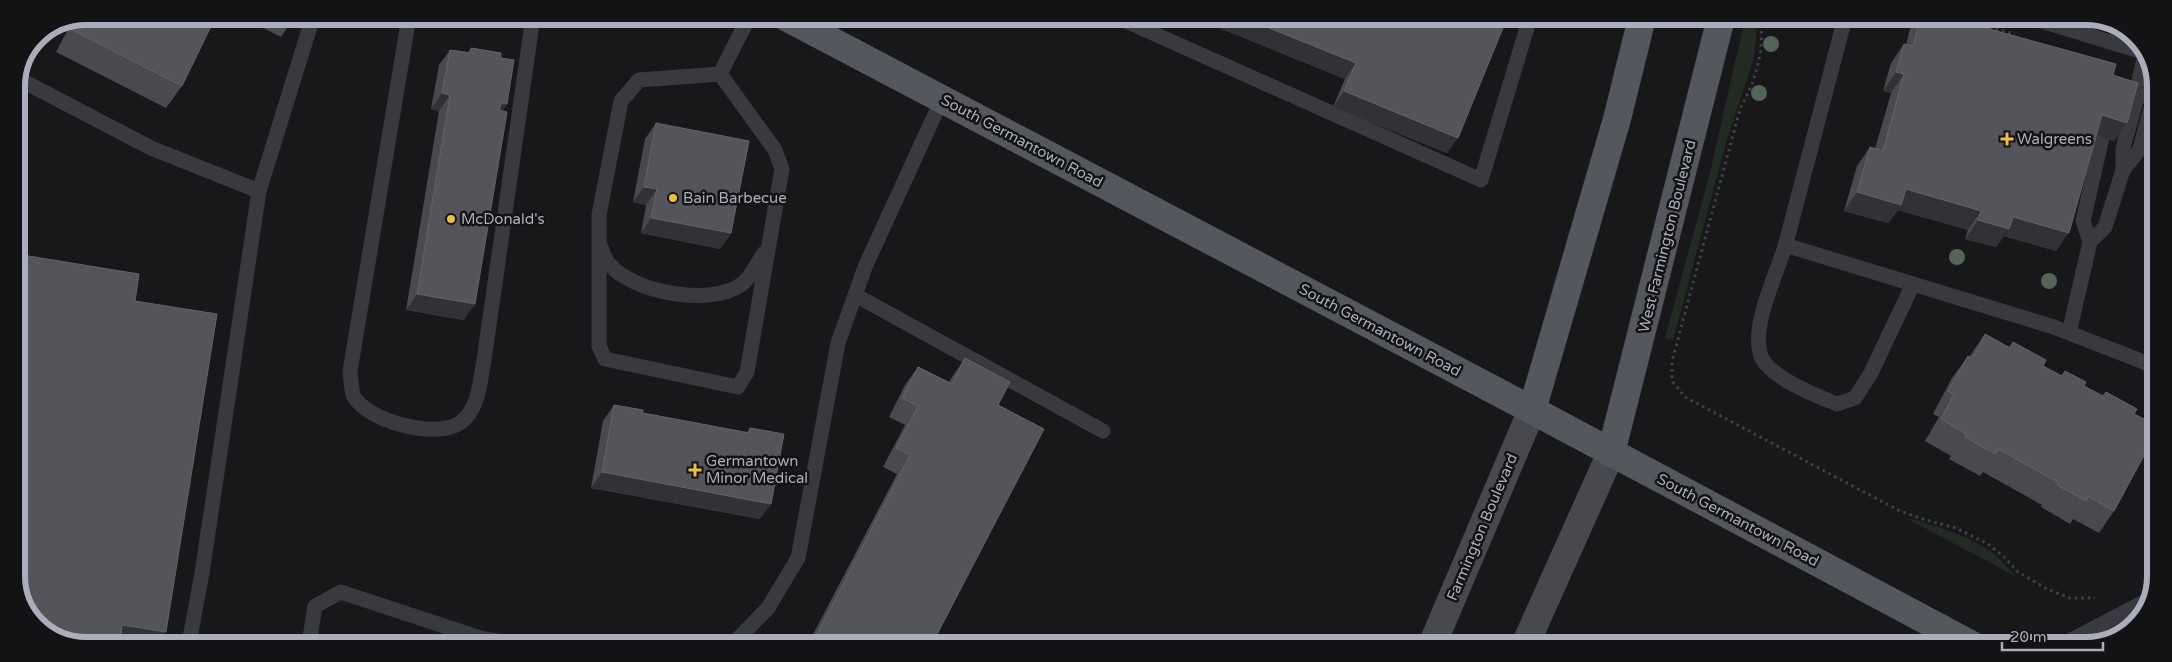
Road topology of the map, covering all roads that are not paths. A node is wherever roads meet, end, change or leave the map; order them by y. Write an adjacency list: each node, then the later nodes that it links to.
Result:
1 (310, 25): 20 (lane)
2 (408, 25): 3 (lane)
3 (532, 25)
4 (745, 25): 14 (lane)
5 (801, 25): 18 (main road, South Germantown Road)
6 (1135, 25): 7 (lane)
7 (1528, 25)
8 (1640, 25): 29 (main road)
9 (1720, 25): 31 (main road, West Farmington Boulevard)
10 (1843, 25): 23 (lane)
11 (2054, 25): 12 (lane)
12 (2136, 50)
13 (2142, 63): 15 (lane)
14 (720, 74): 22 (lane); 24 (lane)
15 (2140, 76): 17 (lane); 21 (lane)
16 (25, 82): 20 (lane)
17 (2121, 93)
18 (942, 99): 26 (lane); 29 (main road, South Germantown Road)
19 (2102, 138): 21 (lane)
20 (259, 191): 33 (lane)
21 (2090, 242): 27 (lane)
22 (599, 243): 24 (lane); 24 (lane)
23 (1785, 245): 25 (lane); 25 (lane)
24 (767, 250)
25 (1913, 284): 27 (lane)
26 (855, 295): 30 (lane); 36 (lane)
27 (2069, 333): 28 (lane)
28 (2147, 363)
29 (1532, 410): 31 (main road, South Germantown Road); 37 (main road, Farmington Boulevard)
30 (1103, 431)
31 (1611, 453): 38 (main road); 39 (main road, South Germantown Road)
32 (2140, 604): 40 (lane)
33 (190, 637)
34 (310, 637): 35 (lane)
35 (478, 637)
36 (740, 637)
37 (1435, 637)
38 (1529, 637)
39 (1957, 637)
40 (2077, 637)

